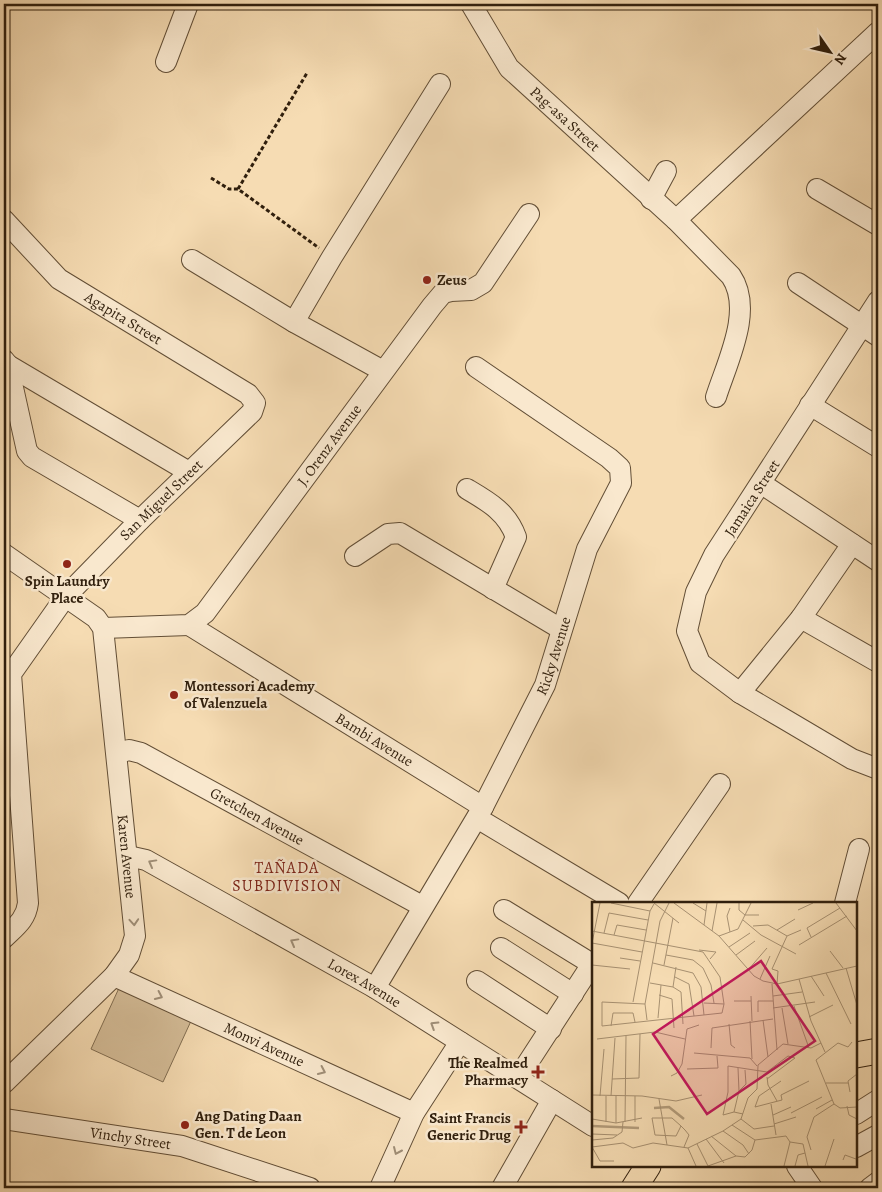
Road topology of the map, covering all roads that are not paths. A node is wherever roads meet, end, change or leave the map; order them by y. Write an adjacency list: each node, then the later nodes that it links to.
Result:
1 (188, 4): 4 (street)
2 (472, 4): 8 (street, Pag-asa Street)
3 (878, 32): 11 (street)
4 (166, 62)
5 (440, 84): 16 (street)
6 (666, 171): 8 (street)
7 (816, 189): 12 (street)
8 (652, 199): 11 (street, Pag-asa Street)
9 (529, 214): 20 (street, J. Orenz Avenue)
10 (4, 220): 22 (street, Agapita Street)
11 (676, 220): 21 (street, Pag-asa Street)
12 (878, 225)
13 (192, 260): 16 (street)
14 (798, 283): 17 (street)
15 (878, 301): 17 (street, Jamaica Street)
16 (294, 322): 20 (street)
17 (870, 331): 23 (street, Jamaica Street)
18 (6, 362): 25 (street); 28 (street)
19 (476, 367): 38 (street, Ricky Avenue)
20 (383, 371): 36 (street, J. Orenz Avenue)
21 (716, 397)
22 (255, 403): 25 (street, San Miguel Street)
23 (810, 405): 24 (street); 26 (street, Jamaica Street)
24 (878, 447)
25 (189, 472): 28 (street, San Miguel Street)
26 (762, 484): 29 (street); 41 (street, Jamaica Street)
27 (468, 489): 33 (street)
28 (140, 520): 34 (street, San Miguel Street)
29 (852, 544): 32 (street); 35 (street)
30 (4, 554): 34 (street)
31 (355, 556): 33 (street)
32 (878, 561)
33 (493, 590): 38 (street)
34 (66, 596): 37 (street); 40 (street, San Miguel Street)
35 (801, 618): 39 (street); 41 (street)
36 (189, 624): 37 (street); 45 (street, Bambi Avenue)
37 (103, 628): 42 (street, Karen Avenue)
38 (561, 630): 45 (street, Ricky Avenue)
39 (878, 662)
40 (7, 672): 53 (street)
41 (740, 692): 43 (street, Jamaica Street)
42 (118, 753): 47 (street, Karen Avenue); 51 (street, Gretchen Avenue)
43 (878, 769)
44 (720, 784): 49 (street)
45 (480, 812): 48 (street, Bambi Avenue); 51 (street, Ricky Avenue)
46 (859, 849): 50 (street)
47 (128, 856): 55 (street, Karen Avenue, one-way to 55); 57 (street, Lorex Avenue, one-way to 47)
48 (617, 902)
49 (639, 902)
50 (845, 902)
51 (422, 906): 57 (street, Ricky Avenue)
52 (504, 910): 58 (street)
53 (4, 938)
54 (501, 948): 58 (street)
55 (114, 976): 64 (street, Karen Avenue); 67 (street, Monvi Avenue, one-way to 67)
56 (477, 980): 59 (street)
57 (375, 988): 60 (street, Lorex Avenue, one-way to 57)
58 (574, 994): 59 (street)
59 (551, 1029): 63 (street)
60 (460, 1042): 63 (street, Lorex Avenue); 67 (street)
61 (878, 1052): 62 (main road)
62 (857, 1055)
63 (518, 1078): 65 (street, Lorex Avenue)
64 (4, 1083)
65 (552, 1100): 70 (street, Lorex Avenue); 78 (street)
66 (878, 1100): 68 (street)
67 (414, 1113): 77 (street, one-way to 77)
68 (857, 1113)
69 (4, 1119): 76 (street, Vinchy Street)
70 (592, 1125)
71 (878, 1135): 72 (street)
72 (857, 1146)
73 (647, 1167): 79 (main road)
74 (809, 1167): 80 (street)
75 (878, 1182): 81 (street)
76 (310, 1188)
77 (380, 1188)
78 (502, 1188)
79 (634, 1188)
80 (812, 1188)
81 (870, 1188)

